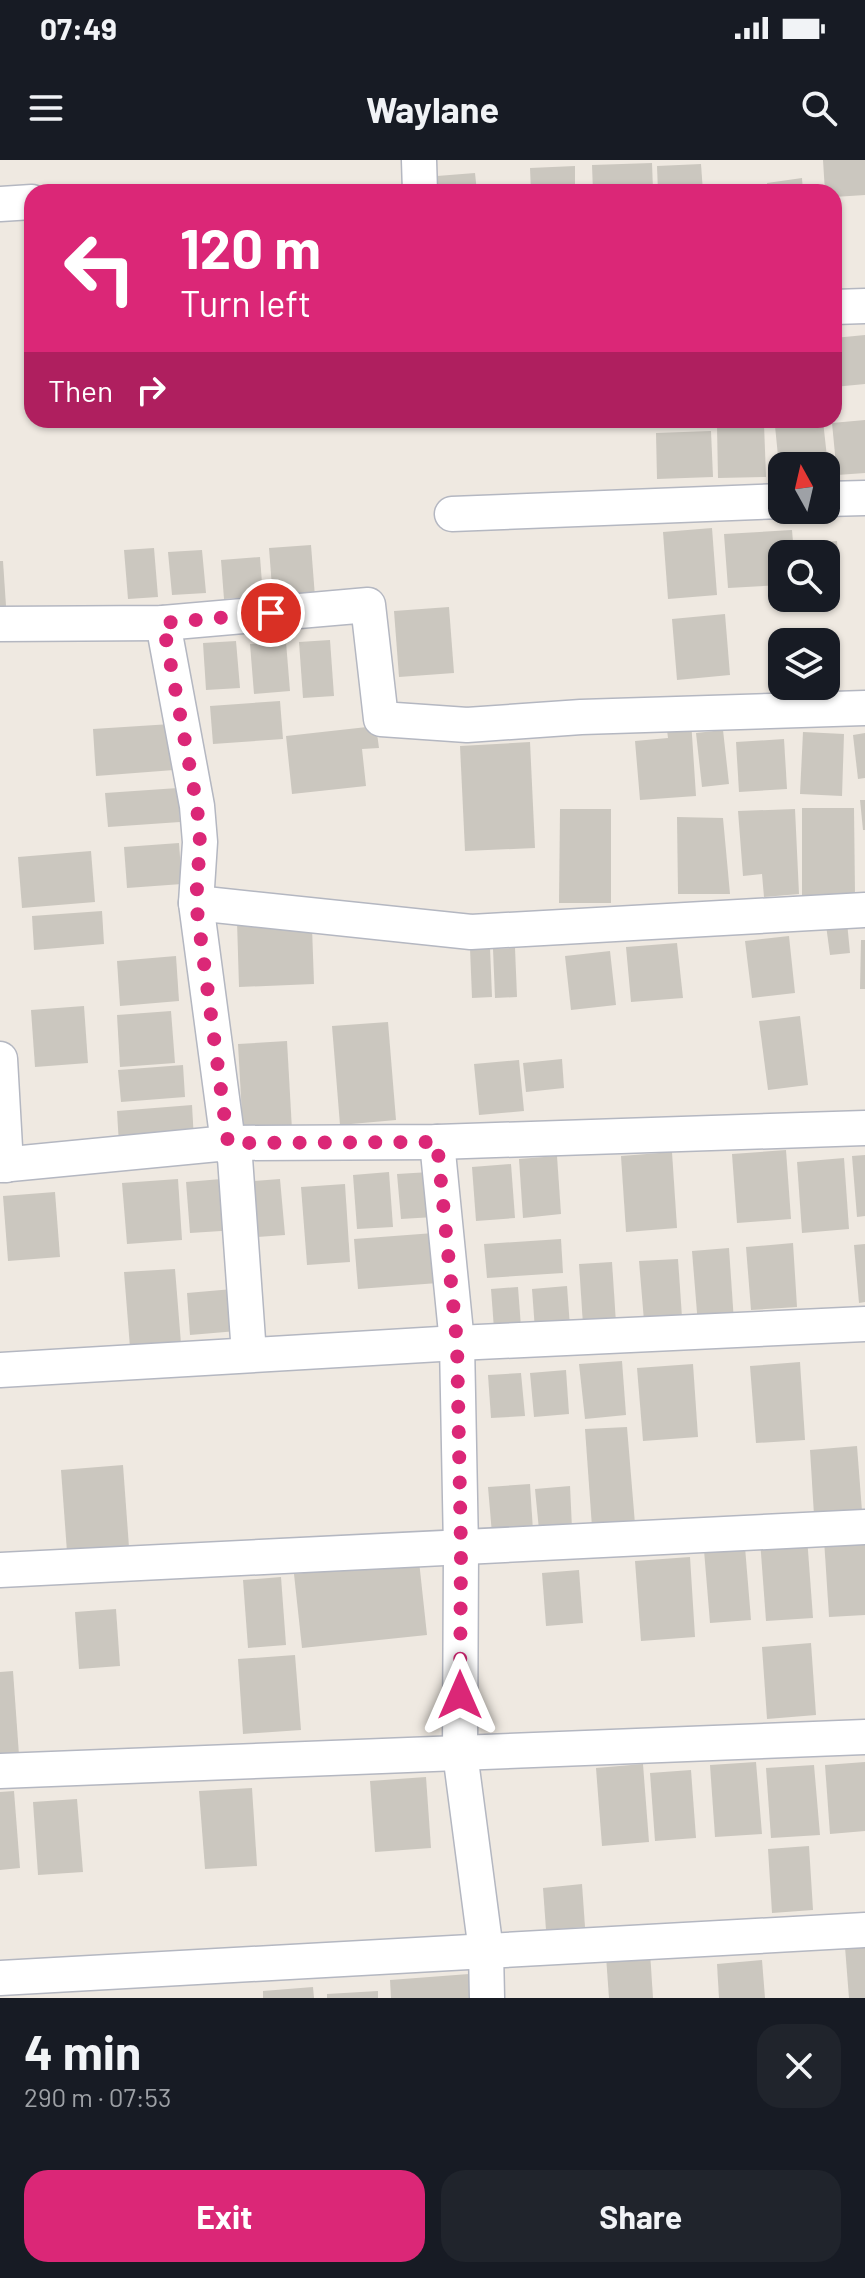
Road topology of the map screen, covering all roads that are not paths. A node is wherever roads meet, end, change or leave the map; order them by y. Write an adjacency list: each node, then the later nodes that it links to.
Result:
1 (419, 160): 2 (street)
2 (420, 184)
3 (24, 202): 4 (street)
4 (0, 204)
5 (865, 306): 6 (street)
6 (842, 307)
7 (865, 498): 8 (street)
8 (840, 499)
9 (768, 502): 10 (street)
10 (452, 514)
11 (163, 623): 12 (street); 13 (street); 14 (street)
12 (0, 624)
13 (865, 708)
14 (196, 903): 15 (street); 19 (street)
15 (865, 910)
16 (0, 1059): 20 (street)
17 (865, 1128): 18 (street)
18 (437, 1142): 19 (street); 22 (street)
19 (228, 1143): 20 (street); 23 (street)
20 (3, 1165)
21 (865, 1324): 22 (street)
22 (457, 1343): 23 (street); 26 (street)
23 (249, 1354): 24 (street)
24 (0, 1370)
25 (865, 1527): 26 (street)
26 (461, 1549): 27 (street); 29 (street)
27 (0, 1570)
28 (865, 1737): 29 (street)
29 (460, 1753): 30 (street); 32 (street)
30 (0, 1771)
31 (865, 1930): 32 (street)
32 (486, 1951): 33 (street); 34 (street)
33 (0, 1978)
34 (487, 1998)

